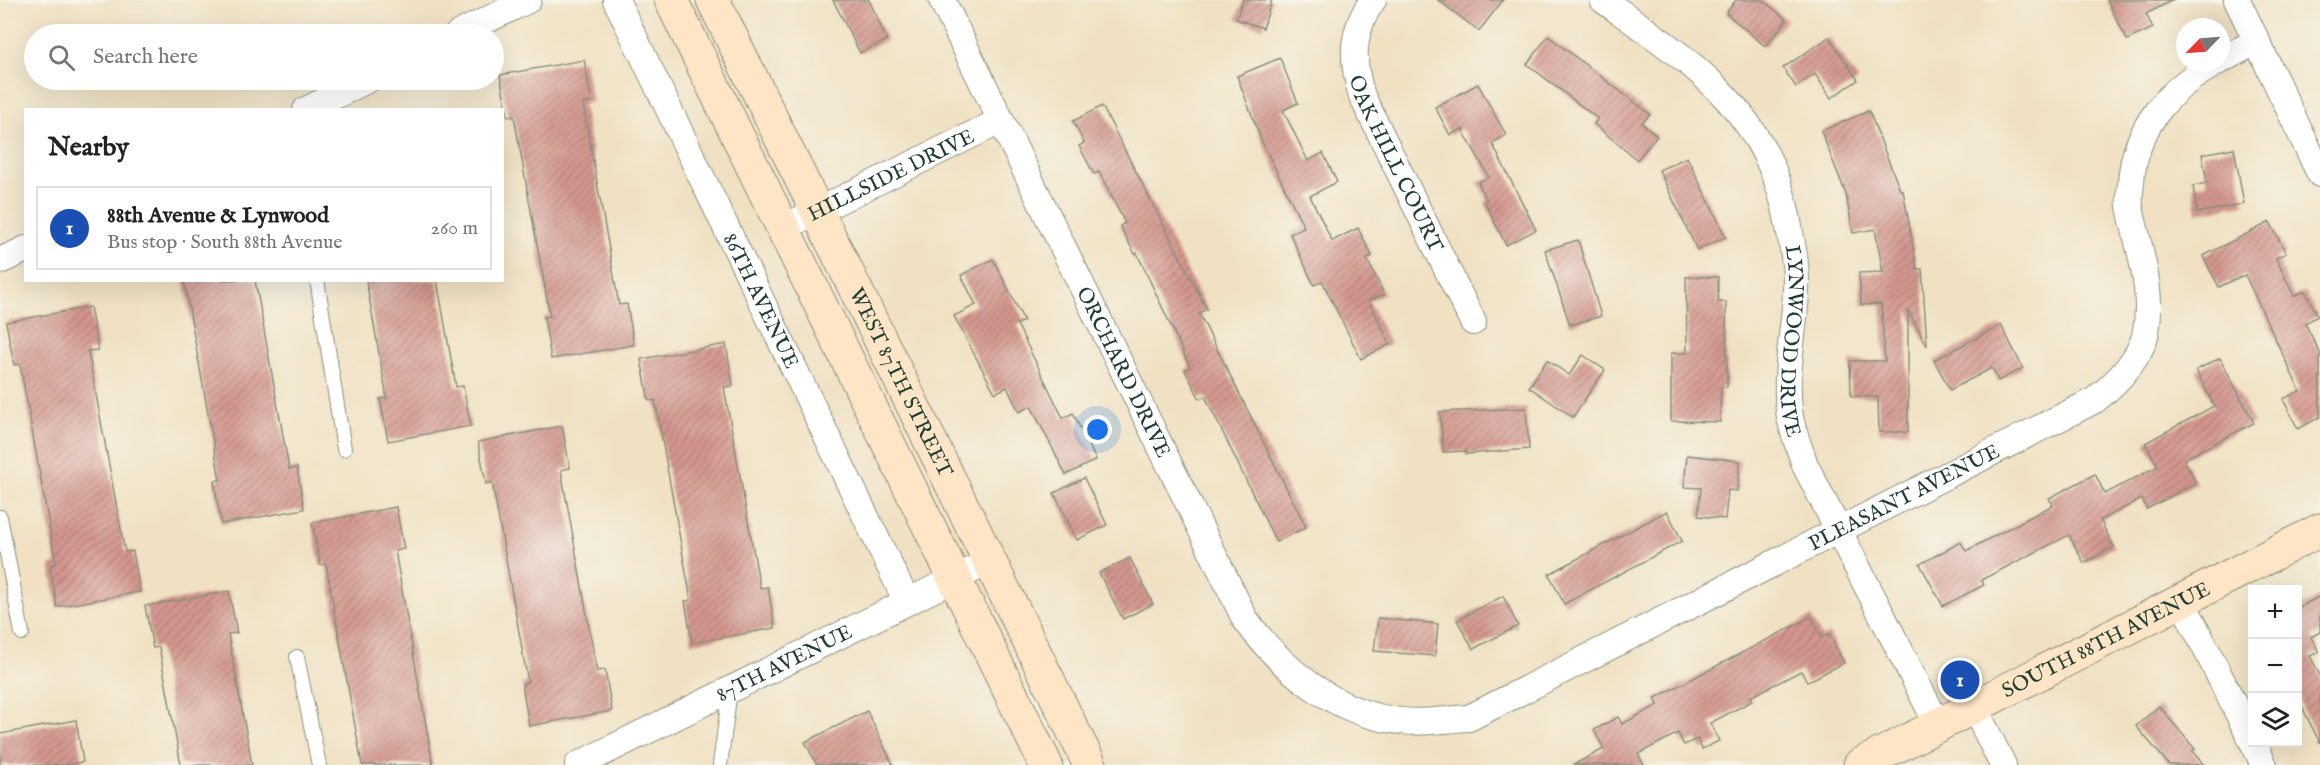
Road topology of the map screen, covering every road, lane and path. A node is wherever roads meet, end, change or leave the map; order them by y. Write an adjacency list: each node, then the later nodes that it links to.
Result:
1 (528, 0): 9 (street)
2 (616, 0): 30 (street, 86TH AVENUE)
3 (670, 0): 18 (main road, WEST 87TH STREET)
4 (713, 0): 17 (main road, WEST 87TH STREET)
5 (942, 0): 15 (street, ORCHARD DRIVE)
6 (1373, 0): 22 (street, OAK HILL COURT)
7 (1603, 0): 26 (street, LYNWOOD DRIVE)
8 (2237, 0): 10 (street)
9 (479, 24)
10 (2257, 41): 11 (street); 16 (street)
11 (2230, 55)
12 (2202, 72): 26 (street, PLEASANT AVENUE)
13 (347, 90): 14 (street)
14 (310, 108)
15 (1000, 121): 17 (street, HILLSIDE DRIVE); 35 (street, ORCHARD DRIVE)
16 (2320, 174)
17 (817, 211): 18 (street, HILLSIDE DRIVE); 27 (main road, WEST 87TH STREET)
18 (783, 228): 28 (main road, WEST 87TH STREET)
19 (24, 250): 20 (street)
20 (0, 261)
21 (317, 282): 23 (lane)
22 (1473, 322)
23 (344, 449)
24 (0, 517): 31 (lane)
25 (2320, 530): 29 (main road, SOUTH 88TH AVENUE)
26 (1840, 532): 35 (street, PLEASANT AVENUE); 36 (street, LYNWOOD DRIVE)
27 (990, 561): 28 (street, 87TH AVENUE); 43 (main road, WEST 87TH STREET)
28 (956, 578): 30 (street, 87TH AVENUE); 42 (main road, WEST 87TH STREET)
29 (2182, 601): 34 (main road, SOUTH 88TH AVENUE); 37 (street)
30 (907, 602): 33 (street, 87TH AVENUE)
31 (22, 633)
32 (297, 657): 39 (lane)
33 (730, 690): 40 (street, 87TH AVENUE); 41 (lane)
34 (1974, 707): 36 (main road, SOUTH 88TH AVENUE); 45 (street)
35 (1350, 710)
36 (1938, 725): 44 (main road, SOUTH 88TH AVENUE)
37 (2248, 732)
38 (2256, 747): 46 (street)
39 (319, 765)
40 (578, 765)
41 (720, 765)
42 (1046, 765)
43 (1090, 765)
44 (1860, 765)
45 (2003, 765)
46 (2265, 765)

